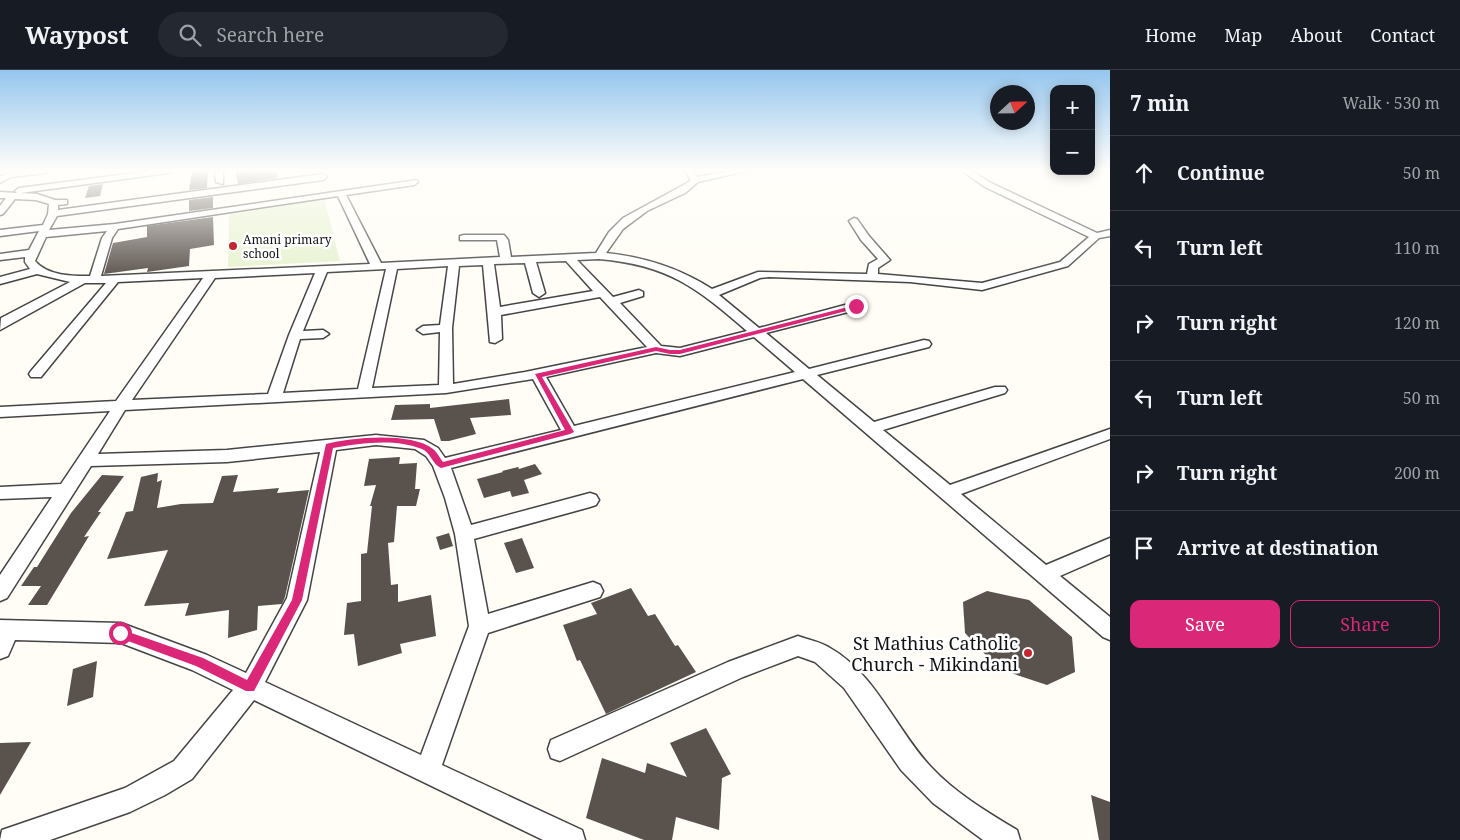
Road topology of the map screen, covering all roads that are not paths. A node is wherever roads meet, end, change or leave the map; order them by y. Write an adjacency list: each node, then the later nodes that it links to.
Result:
1 (51, 207): 9 (street)
2 (59, 207): 9 (street)
3 (111, 207): 8 (street)
4 (248, 207): 11 (street)
5 (348, 207): 25 (street)
6 (649, 207): 19 (street)
7 (1034, 207): 15 (street)
8 (105, 208): 9 (street)
9 (54, 209): 12 (street)
10 (854, 221): 30 (street)
11 (115, 227): 12 (street); 31 (street)
12 (45, 231): 13 (street); 17 (street)
13 (0, 233)
14 (1110, 233): 15 (street)
15 (1096, 236): 30 (street)
16 (464, 238): 23 (street)
17 (33, 253): 20 (street); 27 (street)
18 (568, 256): 19 (street); 21 (street); 37 (street)
19 (599, 256): 36 (street)
20 (0, 257)
21 (528, 258): 23 (street); 34 (street)
22 (488, 260): 23 (street); 24 (street); 39 (street)
23 (506, 260)
24 (454, 262): 26 (street); 41 (street)
25 (377, 266): 26 (street); 28 (street)
26 (392, 266): 54 (street)
27 (38, 270): 31 (street); 33 (street)
28 (322, 270): 29 (street); 45 (street)
29 (212, 274): 32 (street); 56 (street)
30 (872, 277): 36 (street)
31 (89, 279): 32 (street); 40 (street)
32 (115, 279): 50 (street)
33 (0, 281)
34 (539, 293)
35 (639, 294): 37 (street)
36 (711, 294): 43 (street)
37 (607, 297): 39 (street); 48 (street)
38 (856, 306): 43 (street)
39 (495, 312): 46 (street)
40 (2, 322)
41 (446, 328): 42 (street); 52 (street)
42 (423, 330)
43 (757, 331): 48 (street); 49 (street)
44 (323, 334): 45 (street)
45 (295, 335): 55 (street)
46 (495, 339)
47 (924, 344): 49 (street)
48 (656, 349): 51 (street)
49 (807, 373): 58 (street); 59 (street)
50 (36, 374)
51 (538, 375): 52 (street); 59 (street)
52 (446, 389): 54 (street)
53 (1000, 390): 58 (street)
54 (364, 393): 55 (street)
55 (274, 397): 56 (street)
56 (122, 404): 57 (street); 62 (street)
57 (0, 412)
58 (872, 428): 66 (street)
59 (570, 432): 63 (street)
60 (1108, 434): 66 (street)
61 (329, 446): 62 (street); 63 (street); 76 (street)
62 (87, 460): 64 (street)
63 (441, 465): 68 (street)
64 (67, 490): 65 (street); 72 (street)
65 (0, 493)
66 (947, 494): 70 (street)
67 (590, 500): 68 (street)
68 (464, 534): 73 (street)
69 (1110, 546): 70 (street)
70 (1045, 574): 74 (street)
71 (593, 590): 73 (street)
72 (0, 592)
73 (480, 626): 78 (street)
74 (1110, 630)
75 (3, 637): 76 (street)
76 (250, 687): 78 (street); 79 (street)
77 (560, 749): 81 (street)
78 (427, 771): 80 (street)
79 (12, 840)
80 (572, 840)
81 (1007, 840)

